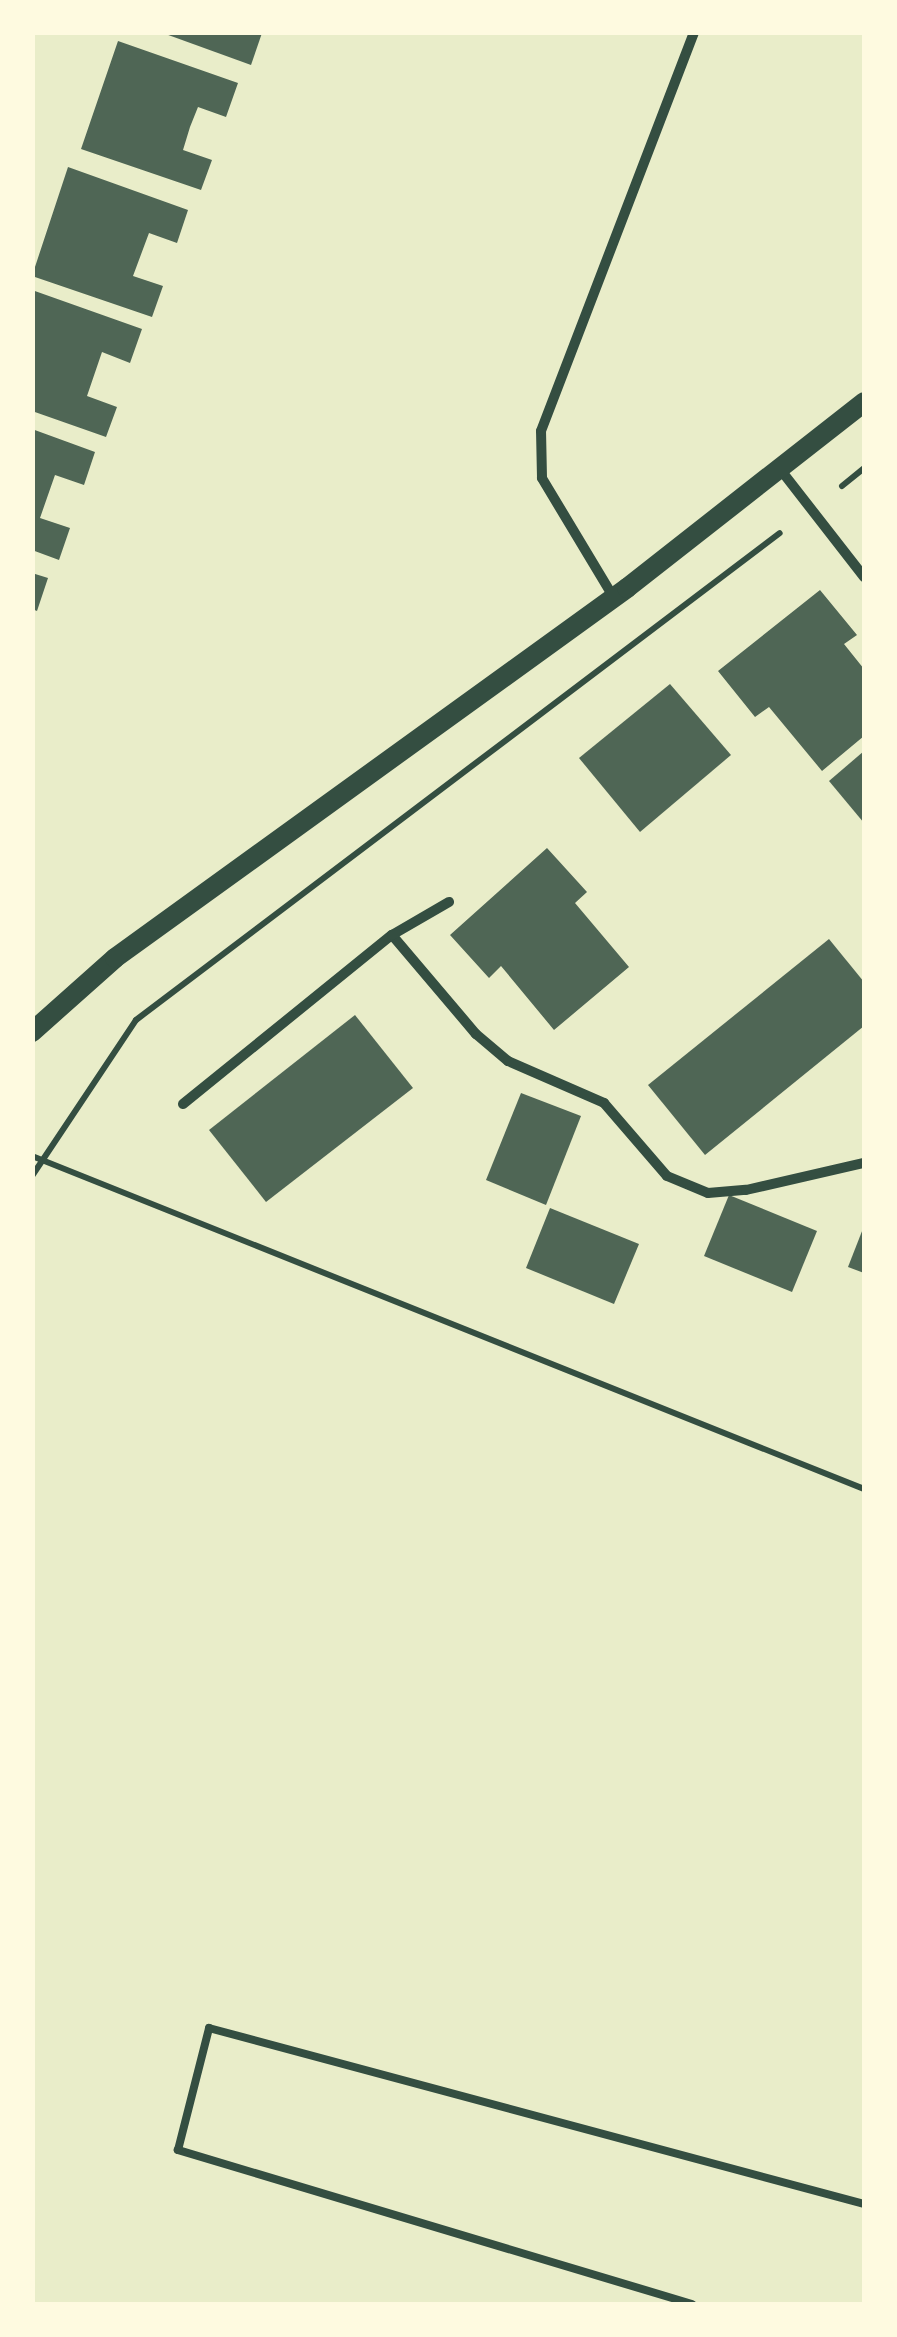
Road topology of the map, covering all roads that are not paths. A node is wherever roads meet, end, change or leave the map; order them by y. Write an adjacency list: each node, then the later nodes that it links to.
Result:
1 (694, 32): 5 (street)
2 (864, 402): 3 (main road)
3 (780, 469): 4 (street); 5 (main road)
4 (864, 577)
5 (614, 598): 8 (main road)
6 (449, 902): 7 (street)
7 (392, 935): 9 (street); 10 (street)
8 (32, 1032)
9 (183, 1104)
10 (864, 1163)
11 (864, 2204): 12 (lane)
12 (692, 2304)

